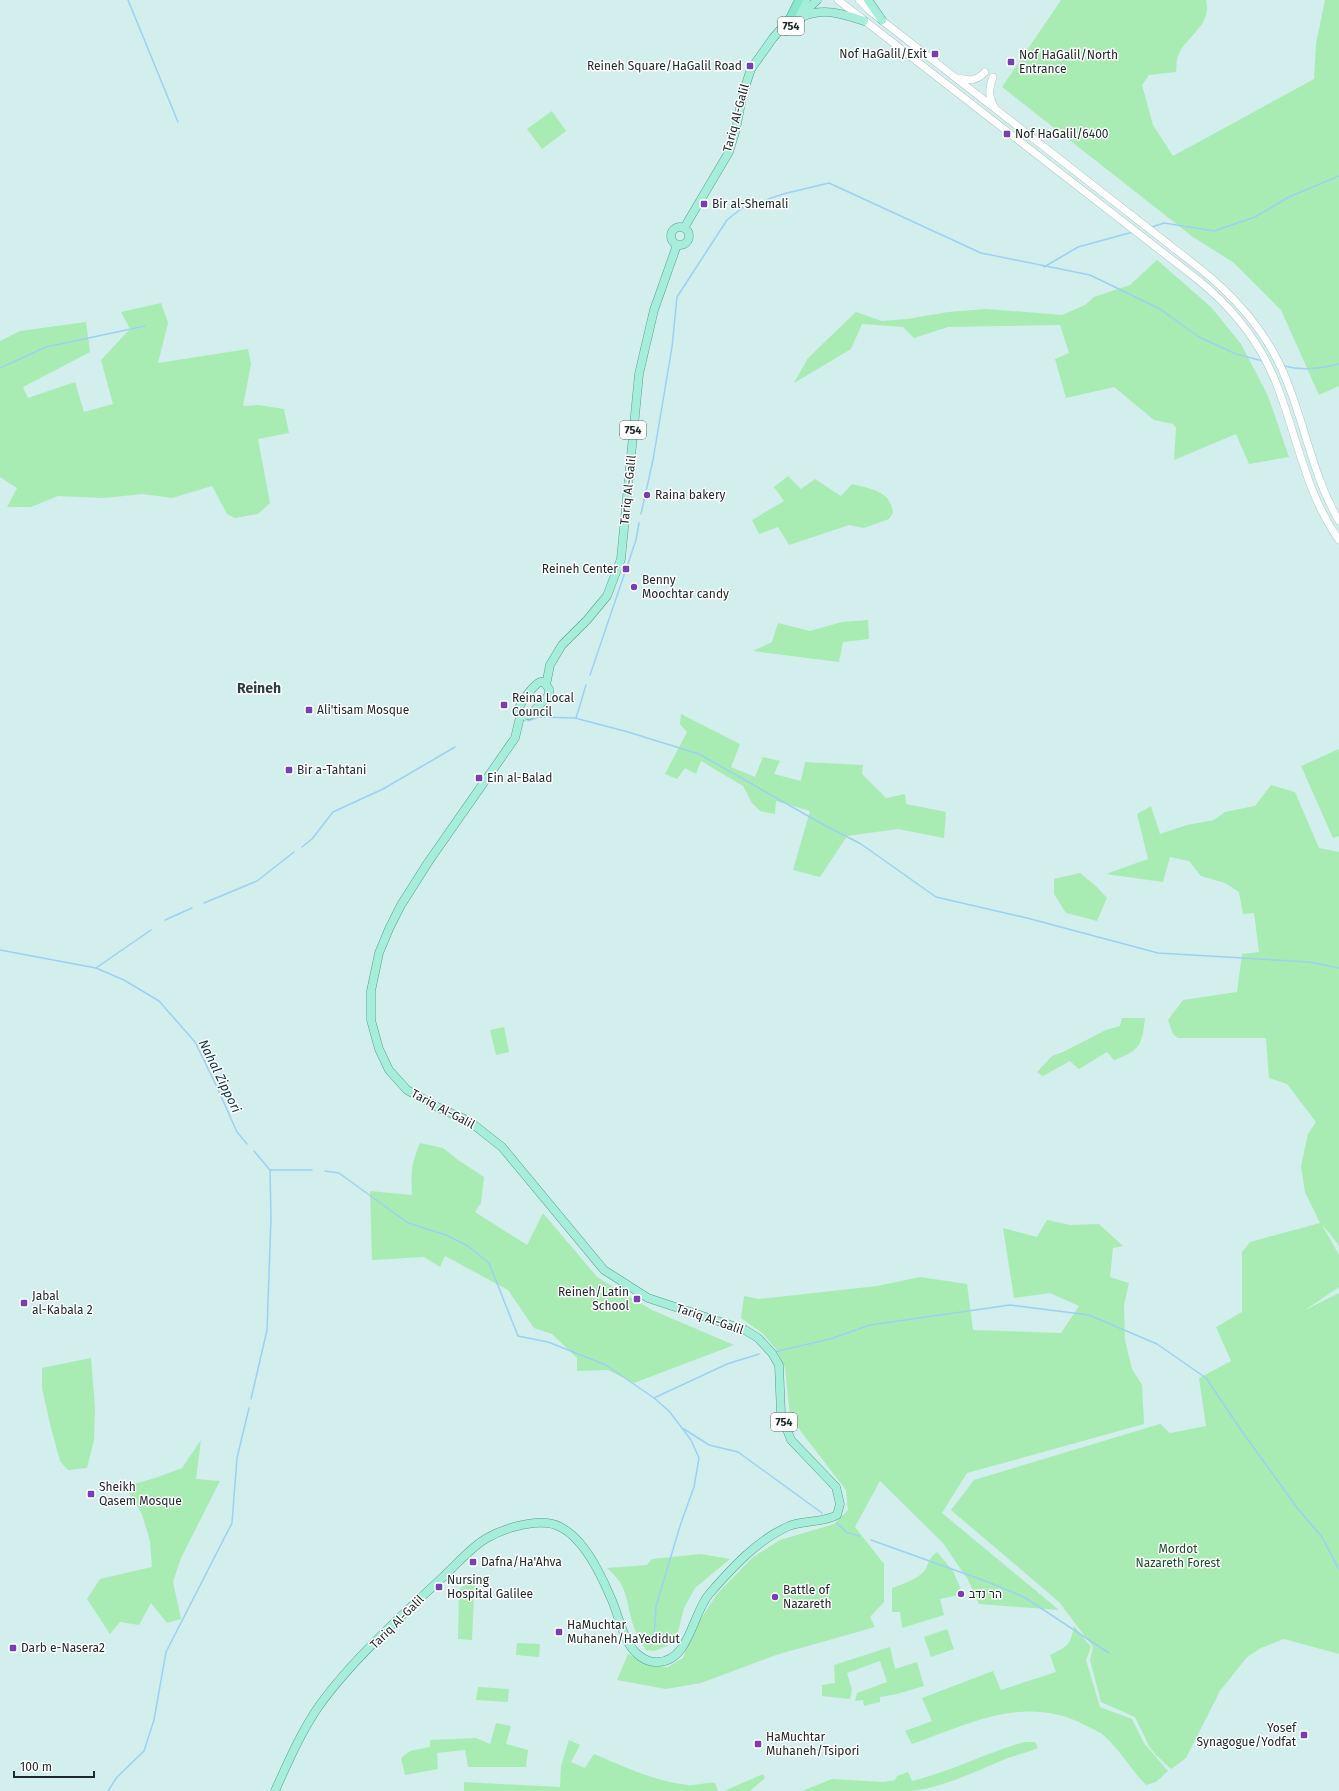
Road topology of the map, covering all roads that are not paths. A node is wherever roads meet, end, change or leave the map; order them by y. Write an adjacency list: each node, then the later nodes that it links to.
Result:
1 (799, 0): 7 (highway)
2 (806, 0): 7 (main road, 754)
3 (817, 0): 7 (main road, 754)
4 (838, 0): 9 (main road)
5 (859, 0): 8 (main road)
6 (868, 0): 8 (main road)
7 (793, 20): 9 (main road); 14 (main road, Tariq Al-Galil / 754)
8 (882, 20): 11 (main road)
9 (864, 21): 17 (main road)
10 (985, 72): 11 (main road)
11 (952, 76): 13 (main road)
12 (993, 77): 13 (main road)
13 (1000, 112): 16 (main road)
14 (684, 228): 15 (main road); 15 (main road)
15 (677, 245): 18 (main road, Tariq Al-Galil / 754)
16 (1339, 521)
17 (1339, 540)
18 (543, 683): 19 (main road, Tariq Al-Galil); 19 (main road, Tariq Al-Galil)
19 (524, 714): 20 (main road, Tariq Al-Galil / 754)
20 (275, 1791)

